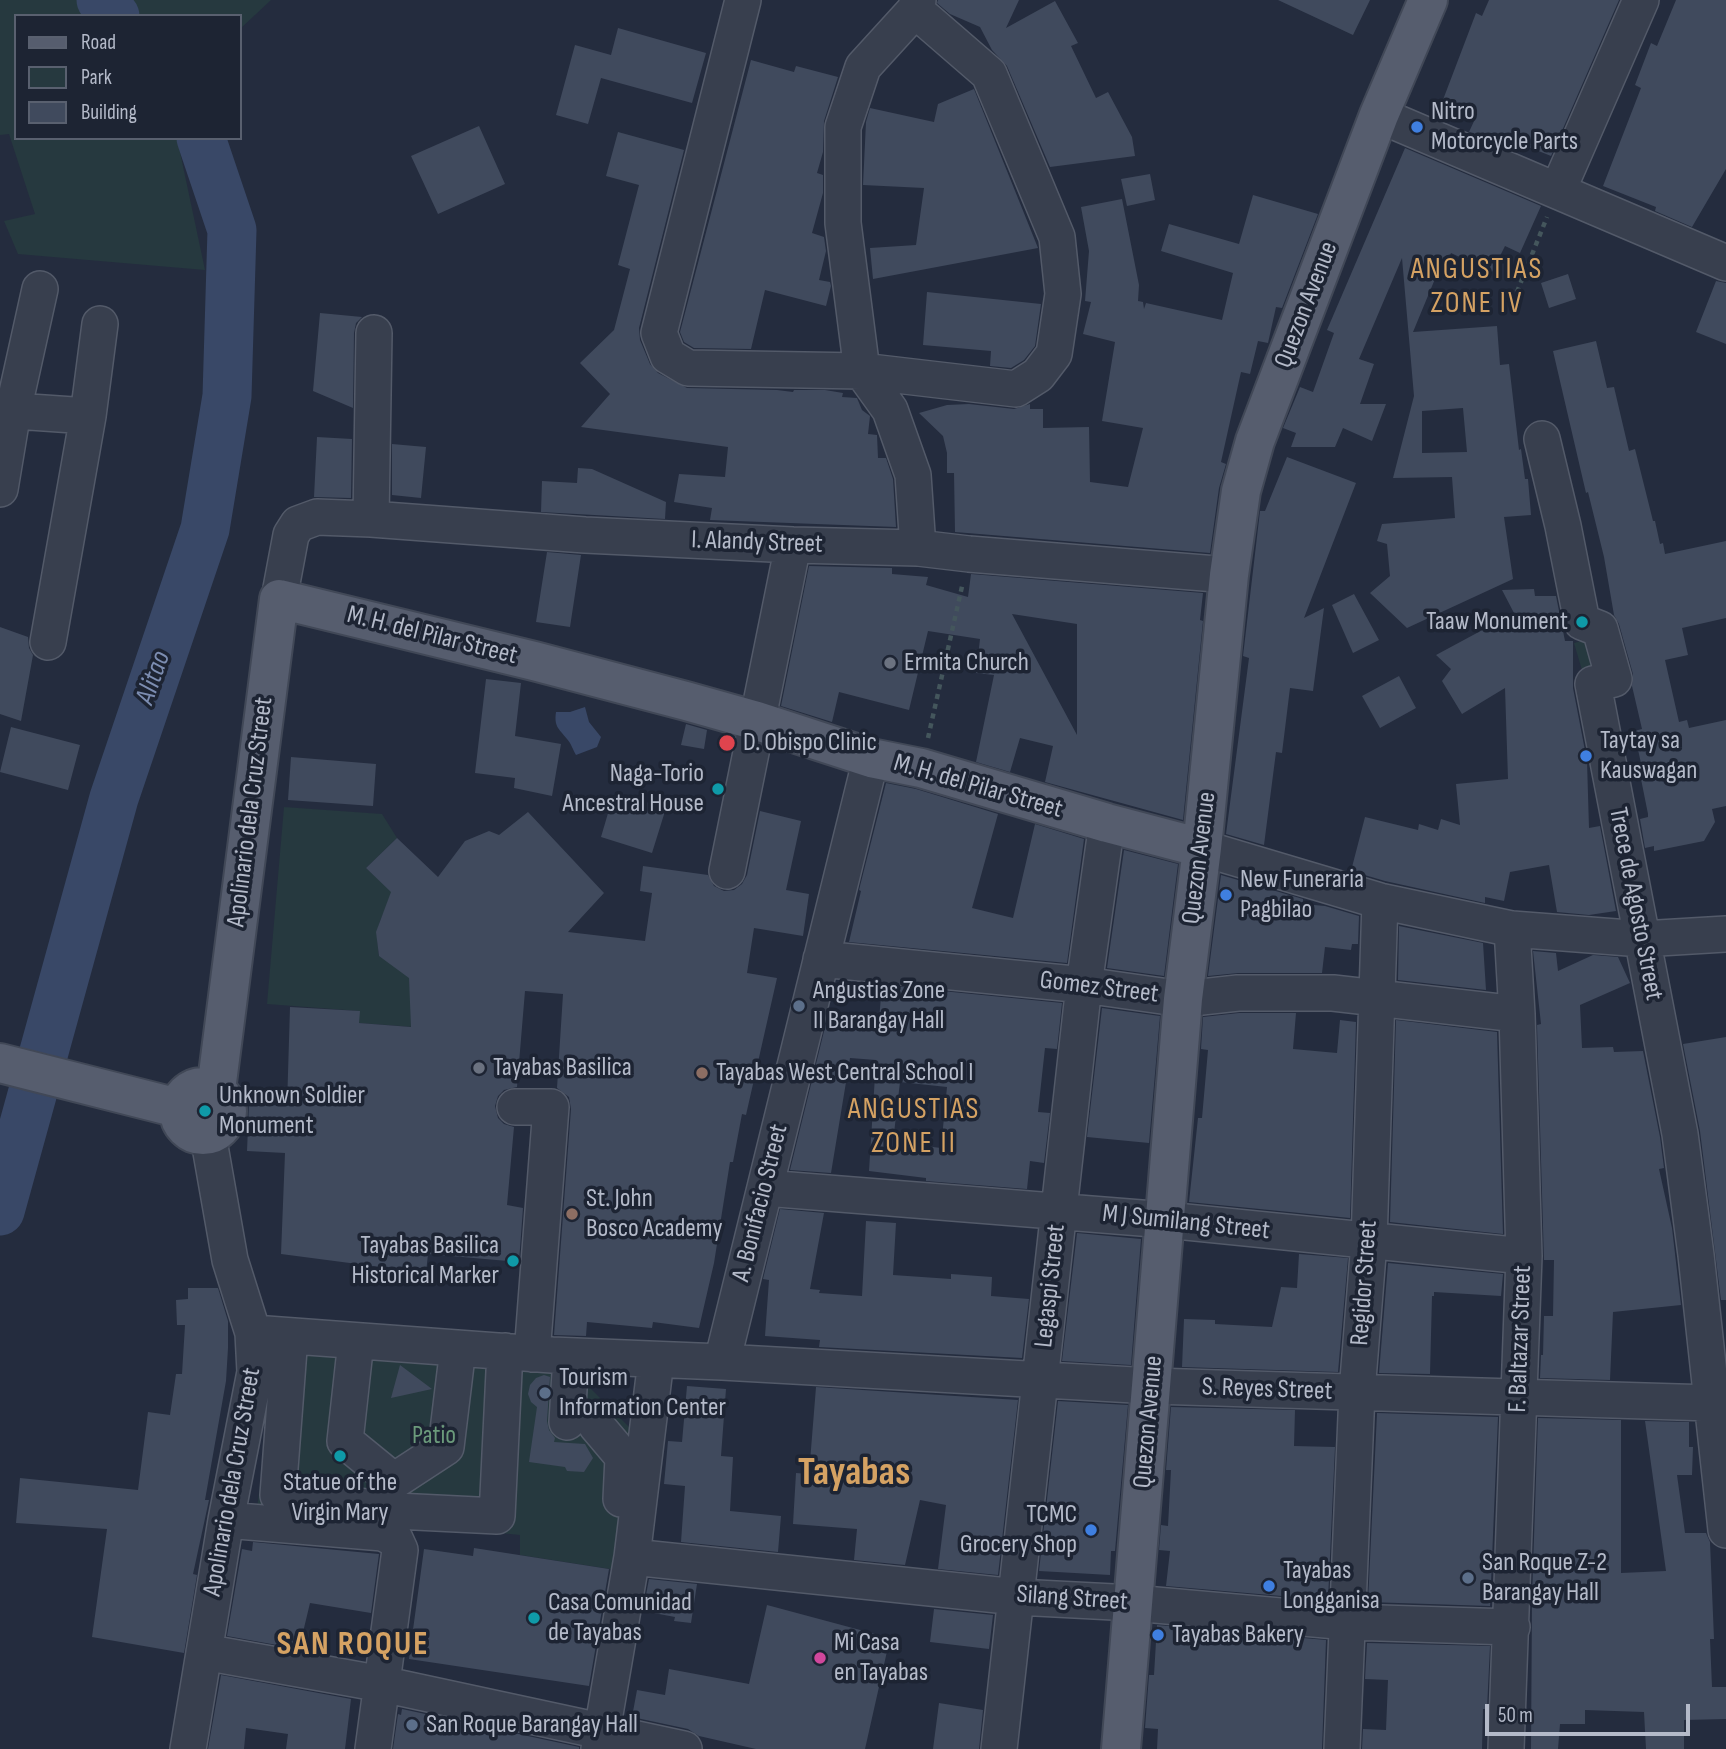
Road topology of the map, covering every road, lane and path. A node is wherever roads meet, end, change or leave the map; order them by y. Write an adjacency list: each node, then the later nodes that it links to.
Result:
1 (743, 0): 12 (street)
2 (1428, 0): 5 (main road, Quezon Avenue)
3 (1641, 0): 6 (street)
4 (916, 5): 12 (street); 12 (street)
5 (1379, 116): 6 (street); 22 (main road, Quezon Avenue)
6 (1558, 190): 7 (street); 9 (path)
7 (1725, 261)
8 (40, 289): 13 (street)
9 (1517, 292)
10 (100, 324): 14 (street)
11 (374, 333): 17 (street)
12 (862, 371): 20 (street)
13 (7, 410): 14 (street); 16 (street)
14 (89, 416): 24 (street)
15 (1542, 439): 34 (street, Trece de Agosto Street)
16 (0, 489)
17 (371, 519): 18 (street, I. Alandy Street); 19 (street, I. Alandy Street)
18 (291, 535): 23 (street, Apolinario dela Cruz Street)
19 (793, 545): 20 (street, I. Alandy Street); 25 (street)
20 (918, 548): 21 (street, I. Alandy Street)
21 (969, 554): 22 (street, I. Alandy Street); 27 (path)
22 (1229, 575): 29 (main road, Quezon Avenue)
23 (279, 599): 25 (main road, M. H. del Pilar Street); 41 (main road, Apolinario dela Cruz Street)
24 (48, 642)
25 (757, 721): 26 (main road, M. H. del Pilar Street); 30 (street)
26 (871, 758): 27 (main road, M. H. del Pilar Street); 35 (street, A. Bonifacio Street)
27 (921, 768): 28 (main road, M. H. del Pilar Street)
28 (1107, 823): 29 (main road, M. H. del Pilar Street); 36 (street, Legaspi Street)
29 (1202, 848): 31 (street, M. H. del Pilar Street); 38 (main road, Quezon Avenue)
30 (727, 871)
31 (1380, 901): 32 (street, M. H. del Pilar Street); 37 (street, Regidor Street)
32 (1511, 929): 34 (street, M. H. del Pilar Street); 39 (street, F. Baltazar Street)
33 (1726, 934): 34 (street, M. H. del Pilar Street)
34 (1642, 939): 61 (street, Trece de Agosto Street)
35 (821, 959): 36 (street, Gomez Street); 45 (street, A. Bonifacio Street)
36 (1084, 985): 38 (street, Gomez Street); 46 (street, Legaspi Street)
37 (1377, 997): 38 (street, Gomez Street); 39 (street, Gomez Street); 48 (street, Regidor Street)
38 (1183, 999): 47 (main road, Quezon Avenue)
39 (1517, 1014): 49 (street, F. Baltazar Street)
40 (0, 1063): 43 (main road)
41 (216, 1090): 43 (main road); 44 (main road)
42 (515, 1107): 54 (street)
43 (178, 1108): 44 (main road)
44 (208, 1135): 50 (street, Apolinario dela Cruz Street)
45 (765, 1188): 46 (street, M J Sumilang Street); 56 (street, A. Bonifacio Street)
46 (1059, 1211): 47 (street, M J Sumilang Street); 57 (street, Legaspi Street)
47 (1166, 1220): 48 (street, M J Sumilang Street); 58 (main road, Quezon Avenue)
48 (1369, 1242): 49 (street, M J Sumilang Street); 59 (street, Regidor Street)
49 (1524, 1256): 60 (street, F. Baltazar Street)
50 (253, 1333): 51 (street, S. Reyes Street); 63 (street, Apolinario dela Cruz Street)
51 (290, 1336): 52 (street, S. Reyes Street); 62 (street)
52 (356, 1341): 53 (street, S. Reyes Street); 62 (street)
53 (458, 1348): 54 (street, S. Reyes Street); 62 (street)
54 (540, 1354): 55 (street, S. Reyes Street); 62 (street); 65 (street)
55 (656, 1360): 56 (street, S. Reyes Street); 65 (street)
56 (722, 1362): 57 (street, S. Reyes Street)
57 (1041, 1380): 58 (street, S. Reyes Street); 66 (street, Legaspi Street)
58 (1152, 1386): 59 (street, S. Reyes Street); 67 (main road, Quezon Avenue)
59 (1357, 1392): 60 (street, S. Reyes Street); 68 (street, Regidor Street)
60 (1519, 1397): 61 (street, S. Reyes Street); 69 (street, F. Baltazar Street)
61 (1711, 1403): 64 (street, Trece de Agosto Street)
62 (392, 1516): 63 (street); 71 (street)
63 (226, 1520): 70 (street, Apolinario dela Cruz Street)
64 (1726, 1530)
65 (625, 1560): 66 (street, Silang Street); 72 (street)
66 (1017, 1597): 67 (street, Silang Street); 76 (street, Legaspi Street)
67 (1133, 1603): 68 (street, Silang Street); 77 (main road, Quezon Avenue)
68 (1348, 1622): 69 (street, Silang Street); 78 (street, Regidor Street)
69 (1512, 1627): 79 (street, F. Baltazar Street)
70 (204, 1651): 71 (street); 73 (street, Apolinario dela Cruz Street)
71 (382, 1684): 72 (street); 74 (street)
72 (601, 1740): 75 (street)
73 (188, 1749)
74 (373, 1749)
75 (684, 1749)
76 (999, 1749)
77 (1121, 1749)
78 (1342, 1749)
79 (1506, 1749)

